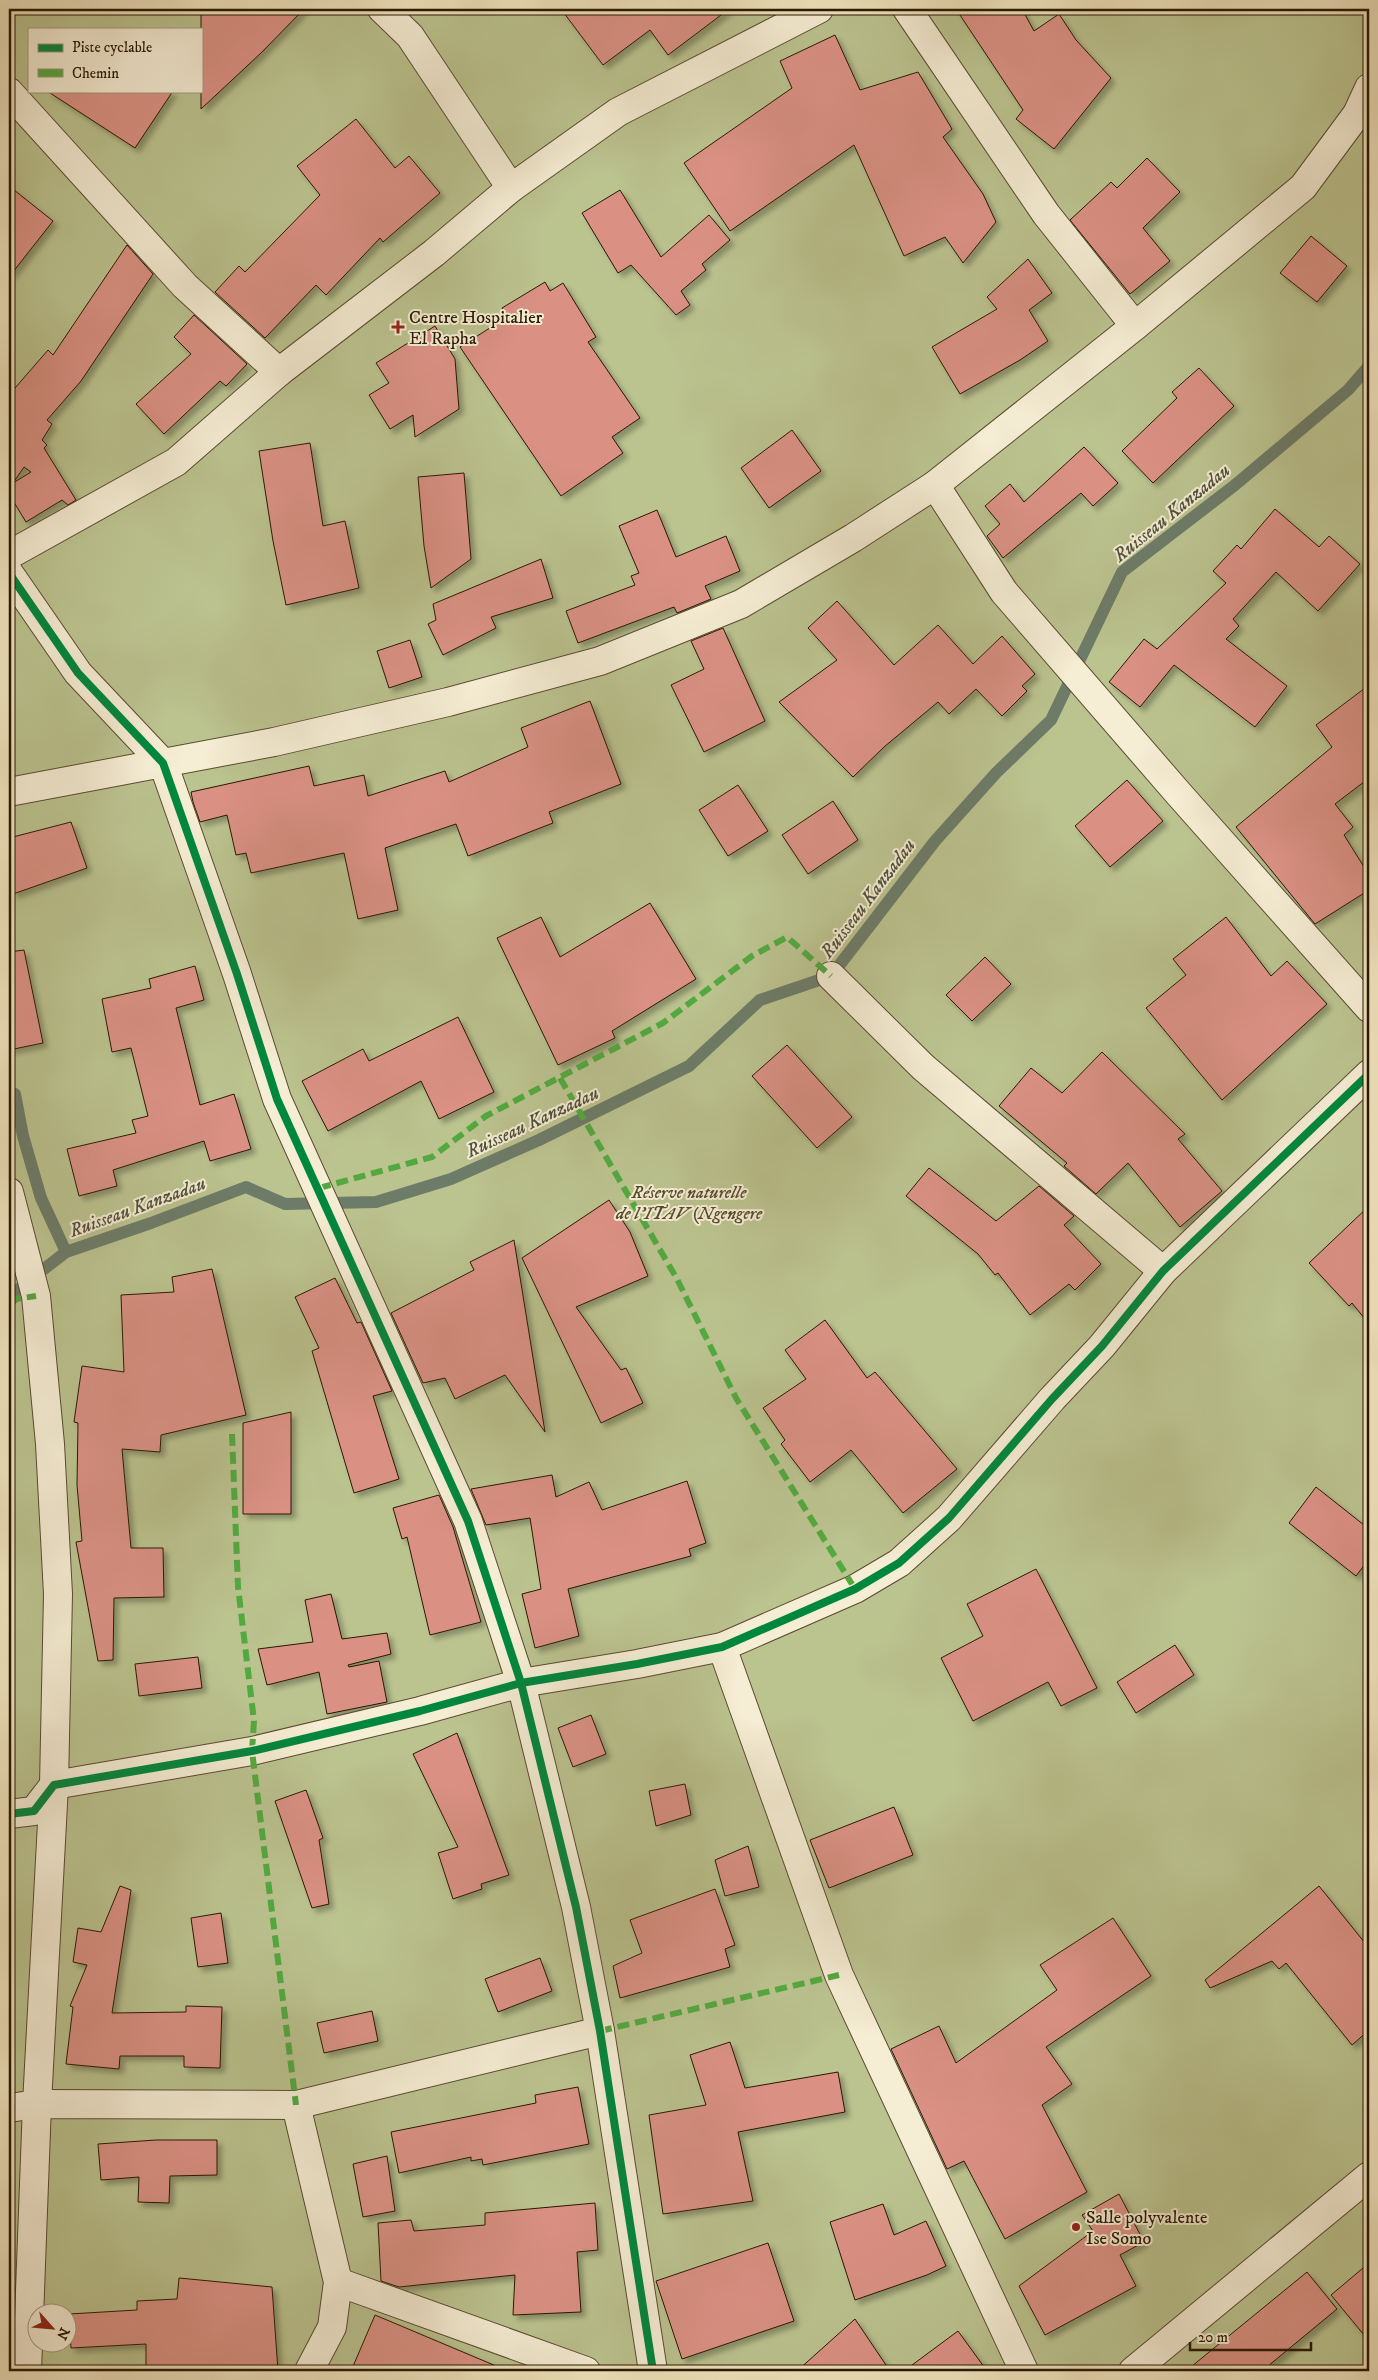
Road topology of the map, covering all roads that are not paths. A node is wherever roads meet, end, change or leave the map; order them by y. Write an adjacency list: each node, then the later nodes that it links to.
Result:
1 (382, 9): 6 (street)
2 (819, 9): 6 (street)
3 (907, 9): 7 (street)
4 (1369, 88): 7 (street)
5 (9, 92): 8 (street)
6 (511, 188): 8 (street)
7 (1135, 326): 9 (street)
8 (279, 372): 10 (street)
9 (936, 485): 12 (street); 15 (street)
10 (9, 556)
11 (9, 573): 12 (street)
12 (163, 763): 13 (street); 20 (street)
13 (9, 792)
14 (831, 976): 18 (street)
15 (1369, 1008)
16 (1369, 1074): 18 (street)
17 (9, 1192): 21 (street)
18 (1163, 1270): 19 (street)
19 (722, 1646): 20 (street); 33 (street)
20 (521, 1683): 21 (street); 23 (street)
21 (54, 1785): 22 (street); 24 (street)
22 (9, 1814)
23 (600, 2031): 25 (street); 32 (street)
24 (37, 2104): 25 (street); 26 (street); 29 (street)
25 (296, 2105): 28 (street)
26 (9, 2108)
27 (1369, 2176): 34 (street)
28 (338, 2282): 30 (street); 31 (street)
29 (27, 2371)
30 (309, 2371)
31 (586, 2371)
32 (653, 2371)
33 (1024, 2371)
34 (1133, 2371)

